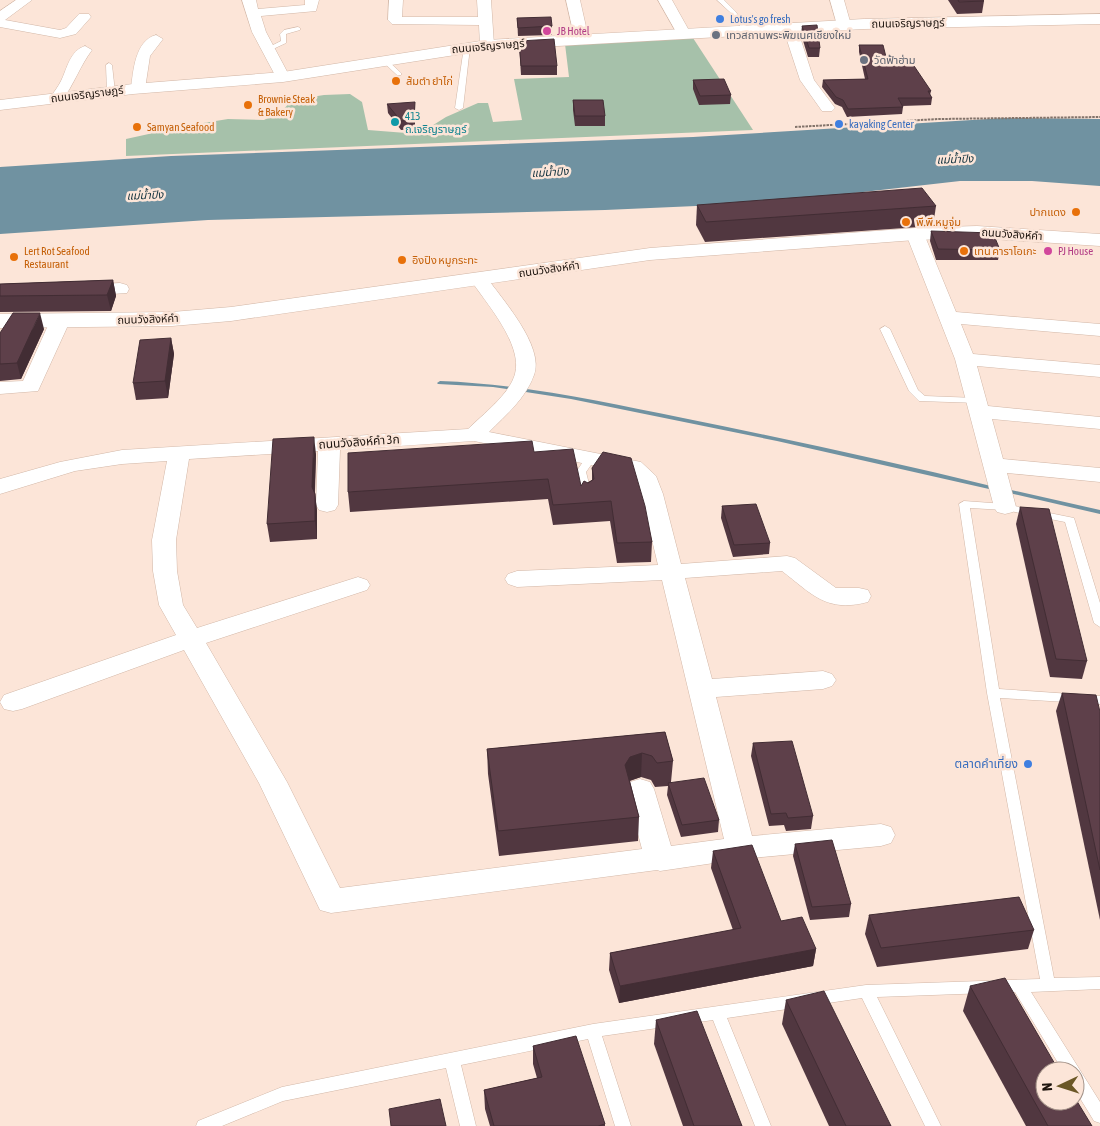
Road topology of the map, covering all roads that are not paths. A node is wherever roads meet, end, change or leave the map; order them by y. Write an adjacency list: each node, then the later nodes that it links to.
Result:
1 (25, 0): 10 (street)
2 (312, 0): 9 (street)
3 (396, 0): 13 (street)
4 (484, 0): 13 (street)
5 (573, 0): 21 (street)
6 (665, 0): 19 (street)
7 (720, 0): 18 (lane)
8 (837, 0): 15 (street)
9 (252, 7): 24 (street)
10 (0, 17)
11 (84, 17): 14 (street)
12 (1100, 20): 15 (main road, ถนนเจริญราษฎร์)
13 (485, 21): 22 (street)
14 (0, 23)
15 (844, 25): 16 (main road, ถนนเจริญราษฎร์)
16 (790, 28): 18 (main road, ถนนเจริญราษฎร์); 35 (street)
17 (298, 29): 24 (lane)
18 (746, 30): 19 (main road, ถนนเจริญราษฎร์)
19 (684, 34): 21 (main road, ถนนเจริญราษฎร์)
20 (156, 39): 30 (street)
21 (582, 40): 22 (main road, ถนนเจริญราษฎร์)
22 (487, 45): 23 (main road, ถนนเจริญราษฎร์)
23 (467, 47): 26 (main road, ถนนเจริญราษฎร์); 34 (lane)
24 (268, 49): 29 (street)
25 (85, 50): 32 (street)
26 (384, 60): 28 (lane); 29 (main road, ถนนเจริญราษฎร์)
27 (109, 65): 31 (lane)
28 (399, 74)
29 (284, 77): 30 (main road, ถนนเจริญราษฎร์)
30 (138, 89): 31 (main road, ถนนเจริญราษฎร์)
31 (111, 92): 32 (main road, ถนนเจริญราษฎร์)
32 (57, 98): 33 (main road, ถนนเจริญราษฎร์)
33 (0, 104)
34 (459, 108)
35 (827, 108)
36 (916, 234): 37 (main road, ถนนวังสิงห์คำ); 38 (main road, ถนนวังสิงห์คำ); 41 (street)
37 (1100, 240)
38 (479, 279): 43 (main road, ถนนวังสิงห์คำ); 51 (street)
39 (120, 289): 40 (street)
40 (64, 290)
41 (948, 317): 45 (street); 46 (street)
42 (0, 321): 43 (main road, ถนนวังสิงห์คำ)
43 (60, 321): 48 (street)
44 (885, 329): 49 (lane)
45 (1100, 330)
46 (965, 359): 47 (street); 49 (street)
47 (1100, 371)
48 (0, 388)
49 (978, 406): 50 (street); 55 (street)
50 (1100, 423)
51 (474, 435): 52 (street, ถนนวังสิงห์คำ 3ก); 54 (street, ถนนวังสิงห์คำ 3ก)
52 (329, 444): 53 (street, ถนนวังสิงห์คำ 3ก); 59 (street)
53 (179, 454): 57 (street, ถนนวังสิงห์คำ 3ก); 66 (street)
54 (591, 458): 58 (lane); 61 (street, ถนนวังสิงห์คำ 3ก)
55 (994, 466): 56 (street); 60 (street)
56 (1100, 475)
57 (0, 487)
58 (588, 498)
59 (327, 505)
60 (1005, 507): 65 (lane); 69 (lane)
61 (671, 572): 62 (street); 64 (street); 68 (street, ถนนวังสิงห์คำ 3ก)
62 (517, 579)
63 (358, 585): 66 (street)
64 (859, 596)
65 (1100, 623)
66 (191, 639): 71 (street); 75 (street)
67 (823, 680): 68 (street)
68 (700, 689): 74 (street, ถนนวังสิงห์คำ 3ก)
69 (993, 693): 70 (lane); 77 (lane)
70 (1100, 700)
71 (14, 702)
72 (640, 789): 75 (street)
73 (881, 834): 74 (street)
74 (740, 848): 75 (street)
75 (660, 860)
76 (1100, 983): 77 (lane)
77 (1048, 984): 78 (lane)
78 (1019, 985): 79 (lane); 83 (lane)
79 (866, 991): 80 (lane); 90 (lane)
80 (718, 1012): 81 (lane); 89 (lane)
81 (593, 1030): 82 (lane); 88 (lane)
82 (452, 1059): 86 (lane); 87 (lane)
83 (1066, 1061)
84 (1085, 1092): 85 (lane)
85 (1100, 1116)
86 (204, 1126)
87 (468, 1126)
88 (623, 1126)
89 (763, 1126)
90 (933, 1126)

